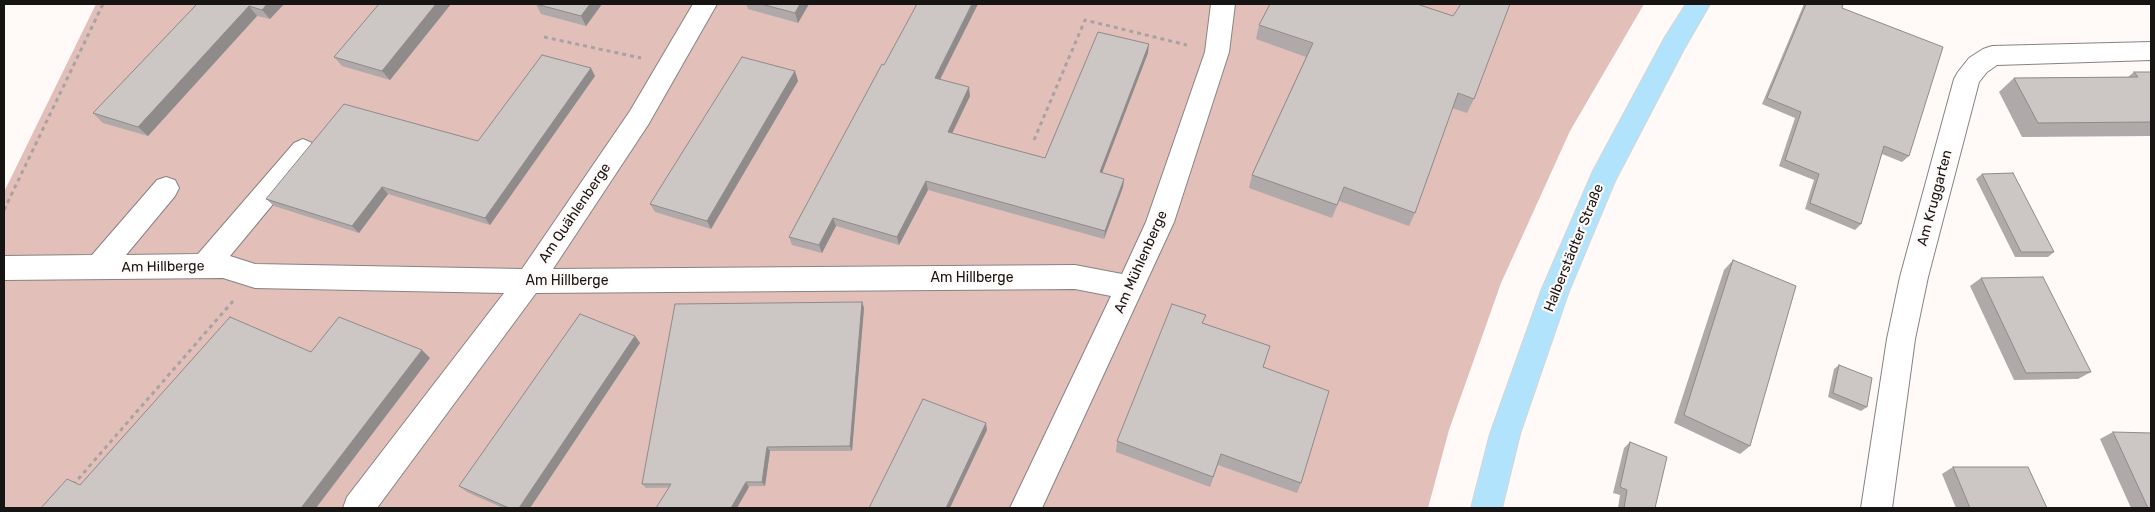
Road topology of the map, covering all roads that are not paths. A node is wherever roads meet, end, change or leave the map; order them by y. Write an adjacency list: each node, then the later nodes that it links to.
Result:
1 (704, 4): 10 (street, Am Quählenberge)
2 (1223, 4): 11 (street, Am Mühlenberge)
3 (1698, 4): 14 (main road, Halberstädter Straße)
4 (2151, 51): 15 (street, Am Kruggarten)
5 (303, 150): 7 (street)
6 (166, 188): 8 (street)
7 (205, 266): 8 (street, Am Hillberge); 10 (street, Am Hillberge)
8 (100, 267): 9 (street, Am Hillberge)
9 (4, 268)
10 (529, 281): 11 (street, Am Hillberge); 12 (street, Am Quählenberge)
11 (1130, 288): 13 (street, Am Mühlenberge)
12 (358, 508)
13 (1026, 508)
14 (1486, 508)
15 (1876, 508)

